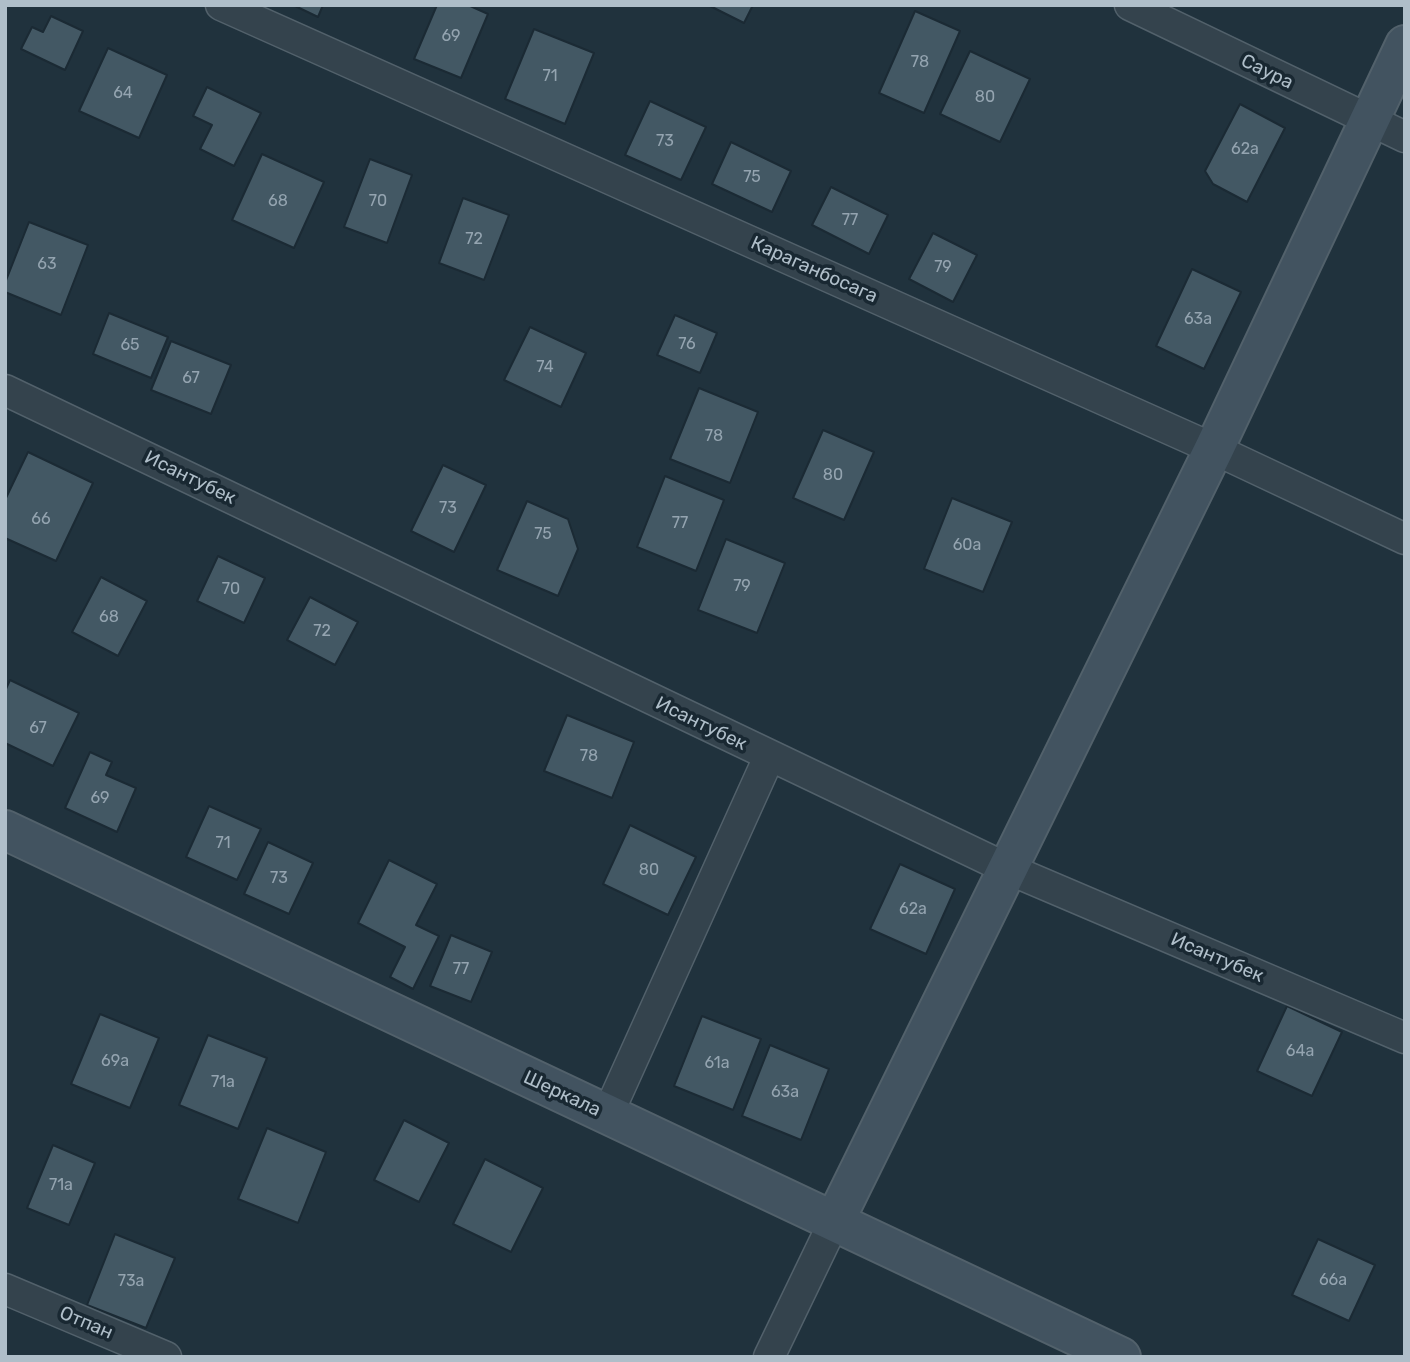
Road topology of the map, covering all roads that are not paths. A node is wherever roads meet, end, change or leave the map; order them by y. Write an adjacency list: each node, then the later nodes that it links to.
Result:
1 (220, 5): 7 (street, Караганбосага)
2 (1130, 5): 4 (street, Саура)
3 (1405, 45): 4 (street)
4 (1368, 121): 5 (street, Саура); 7 (street)
5 (1405, 137)
6 (5, 390): 9 (street, Исантубек)
7 (1214, 449): 8 (street, Караганбосага); 11 (street)
8 (1405, 539)
9 (769, 757): 11 (street, Исантубек); 13 (street)
10 (5, 830): 13 (street, Шеркала)
11 (1006, 867): 12 (street, Исантубек); 14 (street)
12 (1405, 1038)
13 (607, 1116): 14 (street, Шеркала)
14 (835, 1220): 17 (street); 18 (street, Шеркала)
15 (5, 1289): 16 (street, Отпан)
16 (166, 1357)
17 (769, 1357)
18 (1121, 1357)

